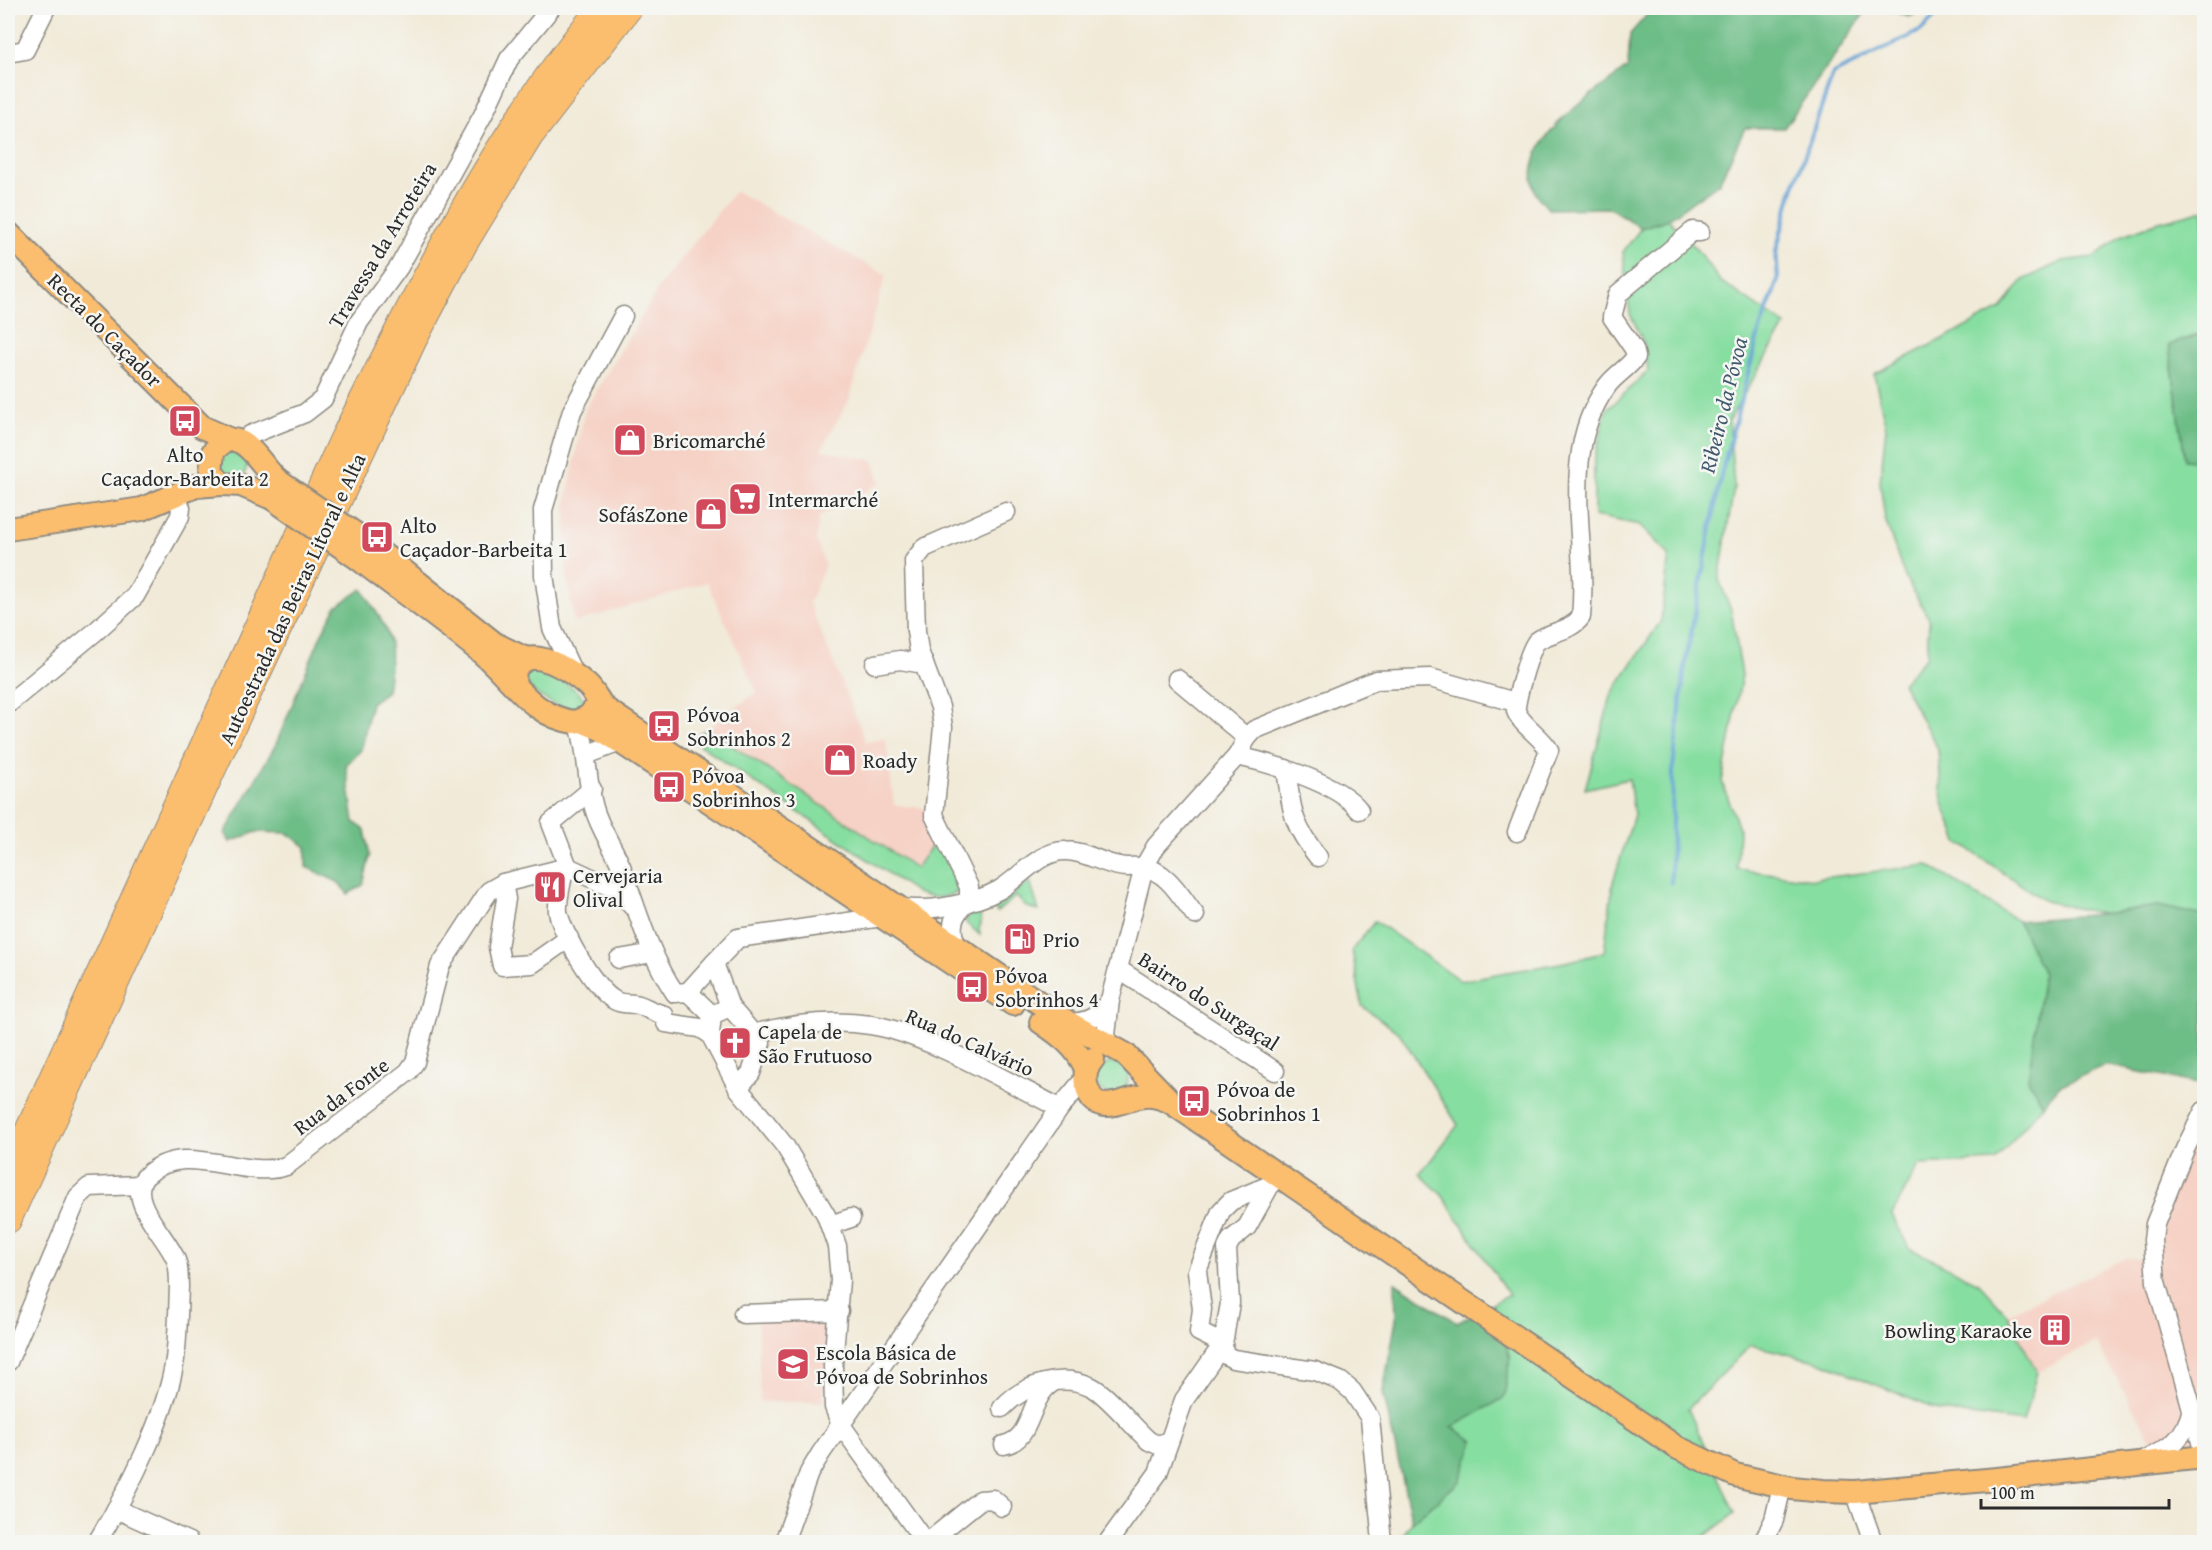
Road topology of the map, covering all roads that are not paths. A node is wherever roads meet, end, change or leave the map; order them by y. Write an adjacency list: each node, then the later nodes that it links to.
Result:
1 (46, 8): 5 (street)
2 (551, 8): 9 (street, Travessa da Arroteira)
3 (601, 8): 69 (highway, Autoestrada das Beiras Litoral e Alta)
4 (629, 8): 73 (highway, Autoestrada das Beiras Litoral e Alta)
5 (8, 53)
6 (1701, 232): 24 (street)
7 (8, 233): 9 (main road, Recta do Caçador)
8 (623, 316): 16 (street)
9 (231, 450): 10 (main road); 10 (main road); 11 (main road); 12 (main road)
10 (232, 485): 11 (main road); 12 (main road)
11 (275, 489): 15 (main road, bridge)
12 (180, 492): 14 (main road); 25 (street)
13 (1006, 512): 19 (street)
14 (8, 529)
15 (362, 550): 17 (main road); 22 (main road)
16 (552, 628): 17 (street); 20 (street)
17 (530, 658): 20 (main road); 22 (main road)
18 (875, 664): 19 (street)
19 (924, 664): 40 (street)
20 (575, 677): 23 (main road)
21 (1178, 679): 27 (street)
22 (513, 682): 26 (main road)
23 (595, 697): 26 (main road); 42 (main road)
24 (1515, 702): 27 (street); 34 (street)
25 (8, 704)
26 (580, 721): 28 (main road); 29 (street)
27 (1247, 738): 30 (street, Bairro do Surgaçal)
28 (620, 742): 29 (street); 39 (main road)
29 (586, 755): 32 (street)
30 (1237, 756): 31 (street); 36 (street, Bairro do Surgaçal)
31 (1286, 769): 33 (street); 35 (street)
32 (592, 789): 37 (street); 41 (street)
33 (1359, 810)
34 (1517, 832)
35 (1318, 857)
36 (1144, 867): 40 (street); 43 (street); 50 (street, Bairro do Surgaçal)
37 (562, 869): 38 (street); 41 (street); 45 (street)
38 (499, 885): 45 (street); 71 (street, Rua da Fonte)
39 (845, 892): 42 (main road); 44 (street)
40 (969, 900): 42 (street); 46 (street)
41 (634, 908): 47 (street)
42 (891, 913): 44 (street); 46 (main road); 62 (main road)
43 (1195, 915)
44 (834, 922): 49 (street)
45 (569, 938): 54 (street)
46 (957, 947): 56 (main road)
47 (653, 953): 48 (street); 51 (street)
48 (619, 959)
49 (714, 963): 51 (street); 53 (street)
50 (1118, 969): 52 (street, Bairro do Surgaçal); 61 (street, Bairro do Surgaçal)
51 (681, 993): 54 (street); 55 (street)
52 (1110, 1000): 56 (street); 59 (street, Bairro do Surgaçal)
53 (730, 1006): 55 (street); 58 (street)
54 (664, 1015): 57 (street)
55 (712, 1015): 57 (street)
56 (1069, 1023): 59 (main road)
57 (711, 1034): 63 (street)
58 (753, 1034): 63 (street); 67 (street, Rua do Calvário)
59 (1111, 1048): 60 (main road); 62 (main road)
60 (1138, 1067): 64 (main road); 66 (main road)
61 (1275, 1071)
62 (1086, 1074): 65 (main road); 67 (street)
63 (738, 1088): 74 (street)
64 (1130, 1099): 65 (main road); 66 (main road)
65 (1097, 1101): 67 (street)
66 (1172, 1103): 70 (main road)
67 (1060, 1108): 82 (street)
68 (2205, 1111): 80 (street)
69 (8, 1175)
70 (1273, 1180): 77 (street); 77 (street); 87 (main road)
71 (140, 1185): 78 (street); 90 (street)
72 (851, 1218): 74 (street)
73 (8, 1220)
74 (830, 1225): 75 (street)
75 (839, 1311): 76 (street); 82 (street)
76 (743, 1314)
77 (1223, 1344): 83 (street); 96 (street)
78 (8, 1362)
79 (1052, 1383): 81 (street); 83 (street); 84 (street)
80 (2198, 1407): 85 (street); 86 (street)
81 (1002, 1408)
82 (842, 1414): 93 (street); 94 (street)
83 (1168, 1441): 95 (street)
84 (1004, 1444)
85 (2205, 1455): 86 (main road)
86 (2136, 1464): 88 (main road)
87 (1782, 1486): 88 (main road); 97 (street)
88 (1855, 1492): 98 (street)
89 (1002, 1507): 94 (street)
90 (116, 1509): 91 (street); 92 (street)
91 (97, 1542)
92 (189, 1542)
93 (784, 1542)
94 (926, 1542)
95 (1108, 1542)
96 (1382, 1542)
97 (1763, 1542)
98 (1873, 1542)

